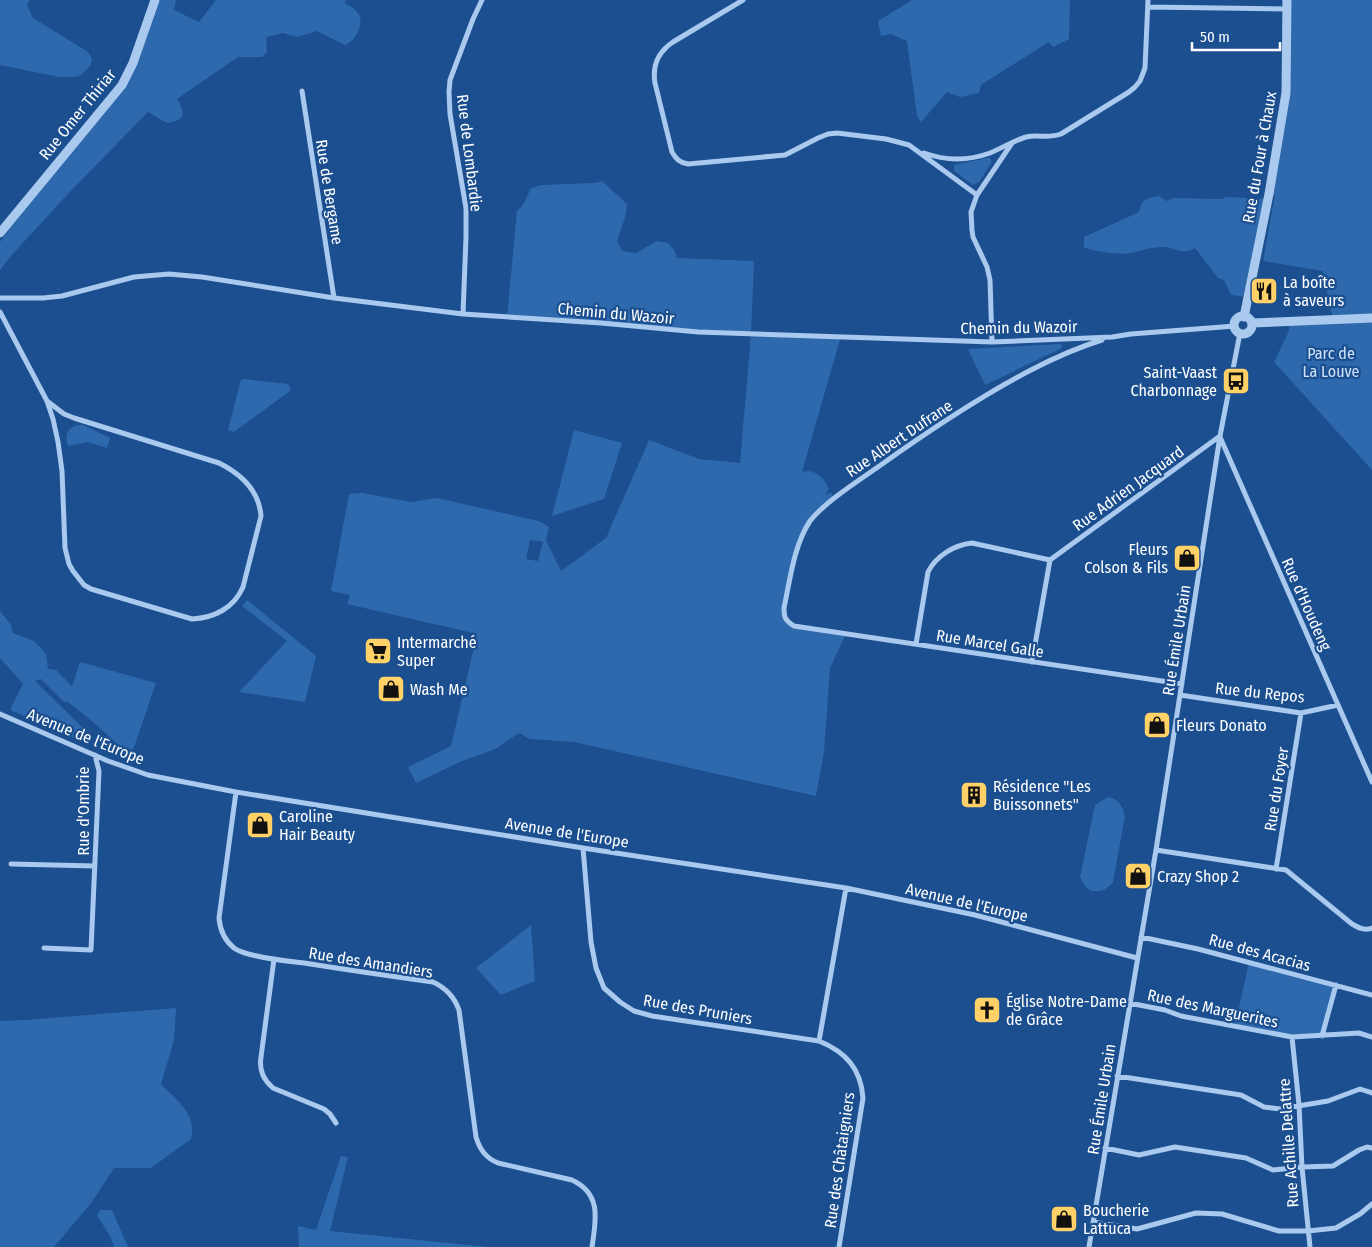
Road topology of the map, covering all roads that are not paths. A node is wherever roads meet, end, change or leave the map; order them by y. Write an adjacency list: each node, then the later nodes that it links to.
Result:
1 (155, 0): 11 (street, Rue Omer Thiriar)
2 (482, 0): 15 (street, Rue de Lombardie)
3 (743, 0): 9 (street)
4 (1148, 0): 6 (street)
5 (1288, 5): 6 (street); 16 (street, Rue du Four à Chaux)
6 (1148, 8): 8 (street)
7 (302, 91): 13 (street, Rue de Bergame)
8 (1012, 143): 9 (street); 10 (street)
9 (919, 151): 10 (street)
10 (977, 195): 21 (street)
11 (0, 233)
12 (0, 298): 13 (street, Chemin du Wazoir)
13 (334, 298): 15 (street, Chemin du Wazoir)
14 (0, 312): 22 (street)
15 (463, 314): 21 (street, Chemin du Wazoir)
16 (1244, 317): 18 (street); 19 (street)
17 (1372, 318): 18 (street)
18 (1252, 323): 19 (street)
19 (1238, 330): 20 (street, Chemin du Wazoir); 23 (street, Rue Émile Urbain)
20 (1112, 337): 21 (street, Chemin du Wazoir); 25 (street, Rue Albert Dufrane)
21 (992, 342)
22 (47, 401): 22 (street)
23 (1220, 436): 24 (street, Rue Adrien Jacquard); 28 (street, Rue Émile Urbain); 30 (street, Rue d'Houdeng)
24 (1050, 560): 26 (street); 27 (street)
25 (794, 626): 26 (street, Rue Marcel Galle)
26 (916, 644): 27 (street, Rue Marcel Galle)
27 (1032, 662): 28 (street, Rue Marcel Galle)
28 (1182, 684): 29 (street, Rue Émile Urbain)
29 (1180, 695): 31 (street, Rue du Repos); 37 (street, Rue Émile Urbain)
30 (1338, 705): 31 (street, Rue du Repos); 34 (street, Rue d'Houdeng)
31 (1301, 713): 40 (street, Rue du Foyer)
32 (0, 714): 33 (street, Avenue de l'Europe)
33 (95, 756): 35 (street, Avenue de l'Europe); 39 (street, Rue d'Ombrie)
34 (1372, 782)
35 (236, 792): 36 (street, Avenue de l'Europe); 46 (street, Rue des Amandiers)
36 (583, 848): 41 (street, Avenue de l'Europe); 53 (street, Rue des Pruniers)
37 (1156, 850): 40 (street); 43 (street, Rue Émile Urbain)
38 (11, 864): 39 (street, Rue d'Ombrie)
39 (95, 866): 44 (street, Rue d'Ombrie)
40 (1276, 869): 42 (street)
41 (846, 888): 45 (street, Avenue de l'Europe); 53 (street)
42 (1372, 928)
43 (1141, 937): 45 (street, Rue Émile Urbain); 47 (street, Rue des Acacias)
44 (44, 948)
45 (1137, 958): 49 (street, Rue Émile Urbain)
46 (274, 959): 57 (street); 64 (street, Rue des Amandiers)
47 (1336, 985): 48 (street, Rue des Acacias); 50 (street)
48 (1372, 995)
49 (1129, 1003): 51 (street, Rue des Marguerites); 54 (street, Rue Émile Urbain)
50 (1322, 1036): 51 (street, Rue des Marguerites); 52 (street, Rue des Marguerites)
51 (1292, 1037): 56 (street, Rue Achille Delattre)
52 (1372, 1038)
53 (819, 1041): 65 (street, Rue des Châtaigniers)
54 (1117, 1076): 56 (street); 58 (street, Rue Émile Urbain)
55 (1372, 1093): 56 (street)
56 (1299, 1106): 60 (street, Rue Achille Delattre)
57 (336, 1123)
58 (1105, 1148): 60 (street); 62 (street, Rue Émile Urbain)
59 (1372, 1148): 60 (street)
60 (1302, 1167): 63 (street, Rue Achille Delattre)
61 (1372, 1204): 63 (street)
62 (1093, 1222): 63 (street); 66 (street, Rue Émile Urbain)
63 (1308, 1231): 67 (street, Rue Achille Delattre)
64 (592, 1247)
65 (839, 1247)
66 (1089, 1247)
67 (1310, 1247)

